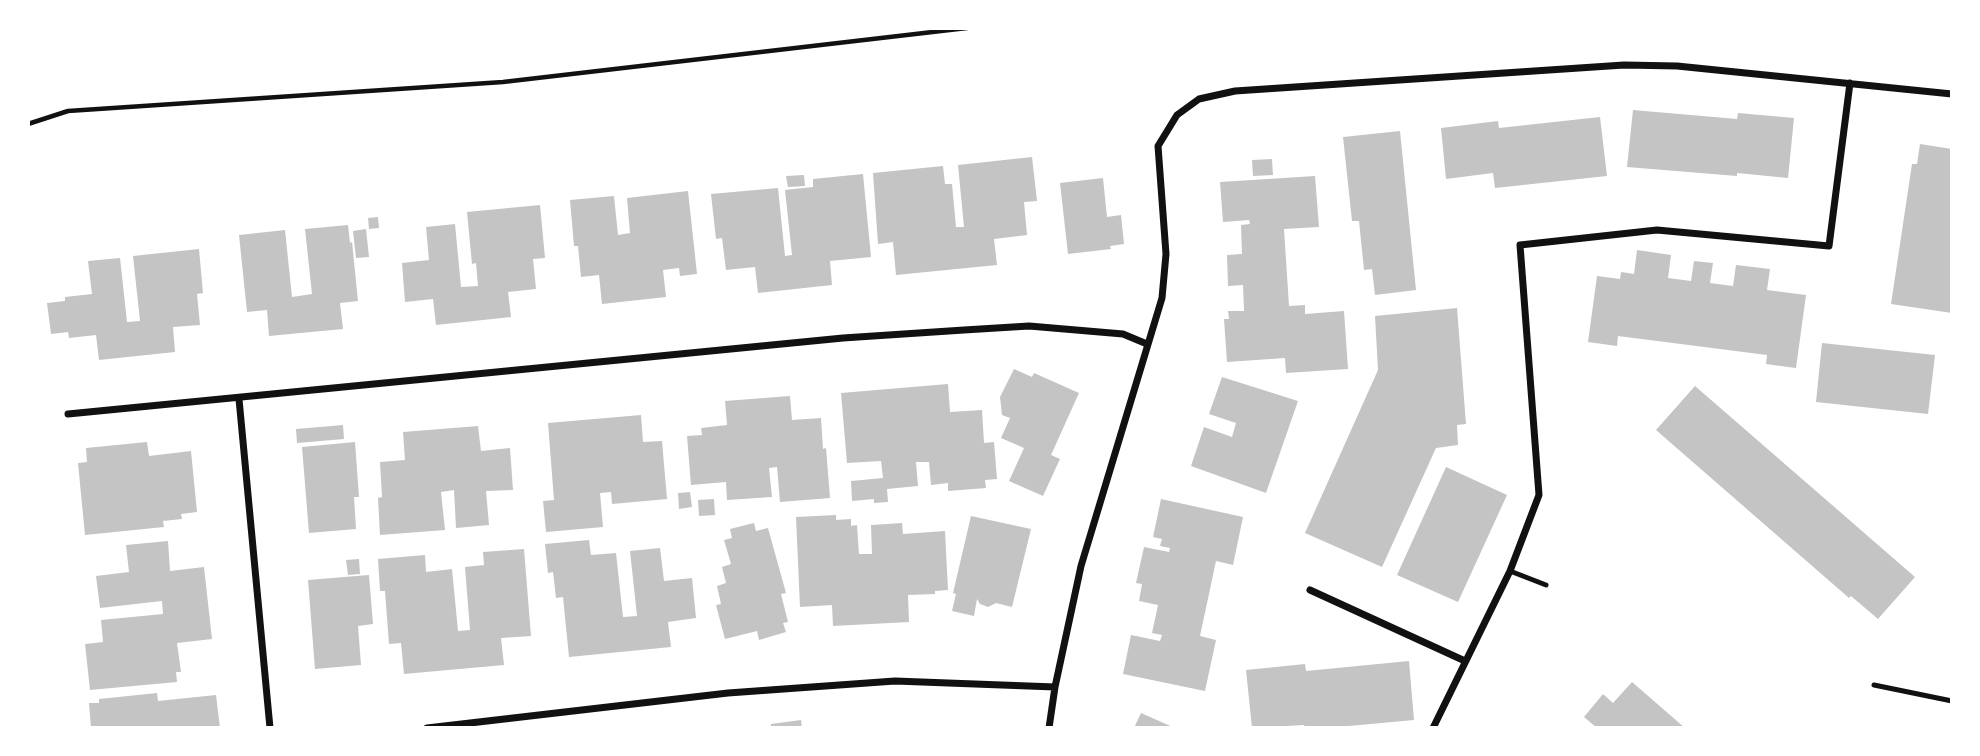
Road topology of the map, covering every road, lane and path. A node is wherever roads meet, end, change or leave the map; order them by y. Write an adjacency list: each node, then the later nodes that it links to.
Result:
1 (967, 28): 4 (path)
2 (1850, 83): 3 (street); 5 (street); 8 (street)
3 (1952, 94)
4 (28, 124)
5 (1147, 344): 6 (street); 13 (street)
6 (239, 398): 7 (street); 15 (street)
7 (68, 414)
8 (1510, 571): 9 (lane); 11 (street)
9 (1546, 585)
10 (1310, 590): 11 (street)
11 (1465, 661): 18 (street)
12 (1874, 685): 14 (lane)
13 (1055, 687): 16 (street); 17 (street)
14 (1952, 701)
15 (270, 728)
16 (427, 728)
17 (1049, 728)
18 (1433, 728)

